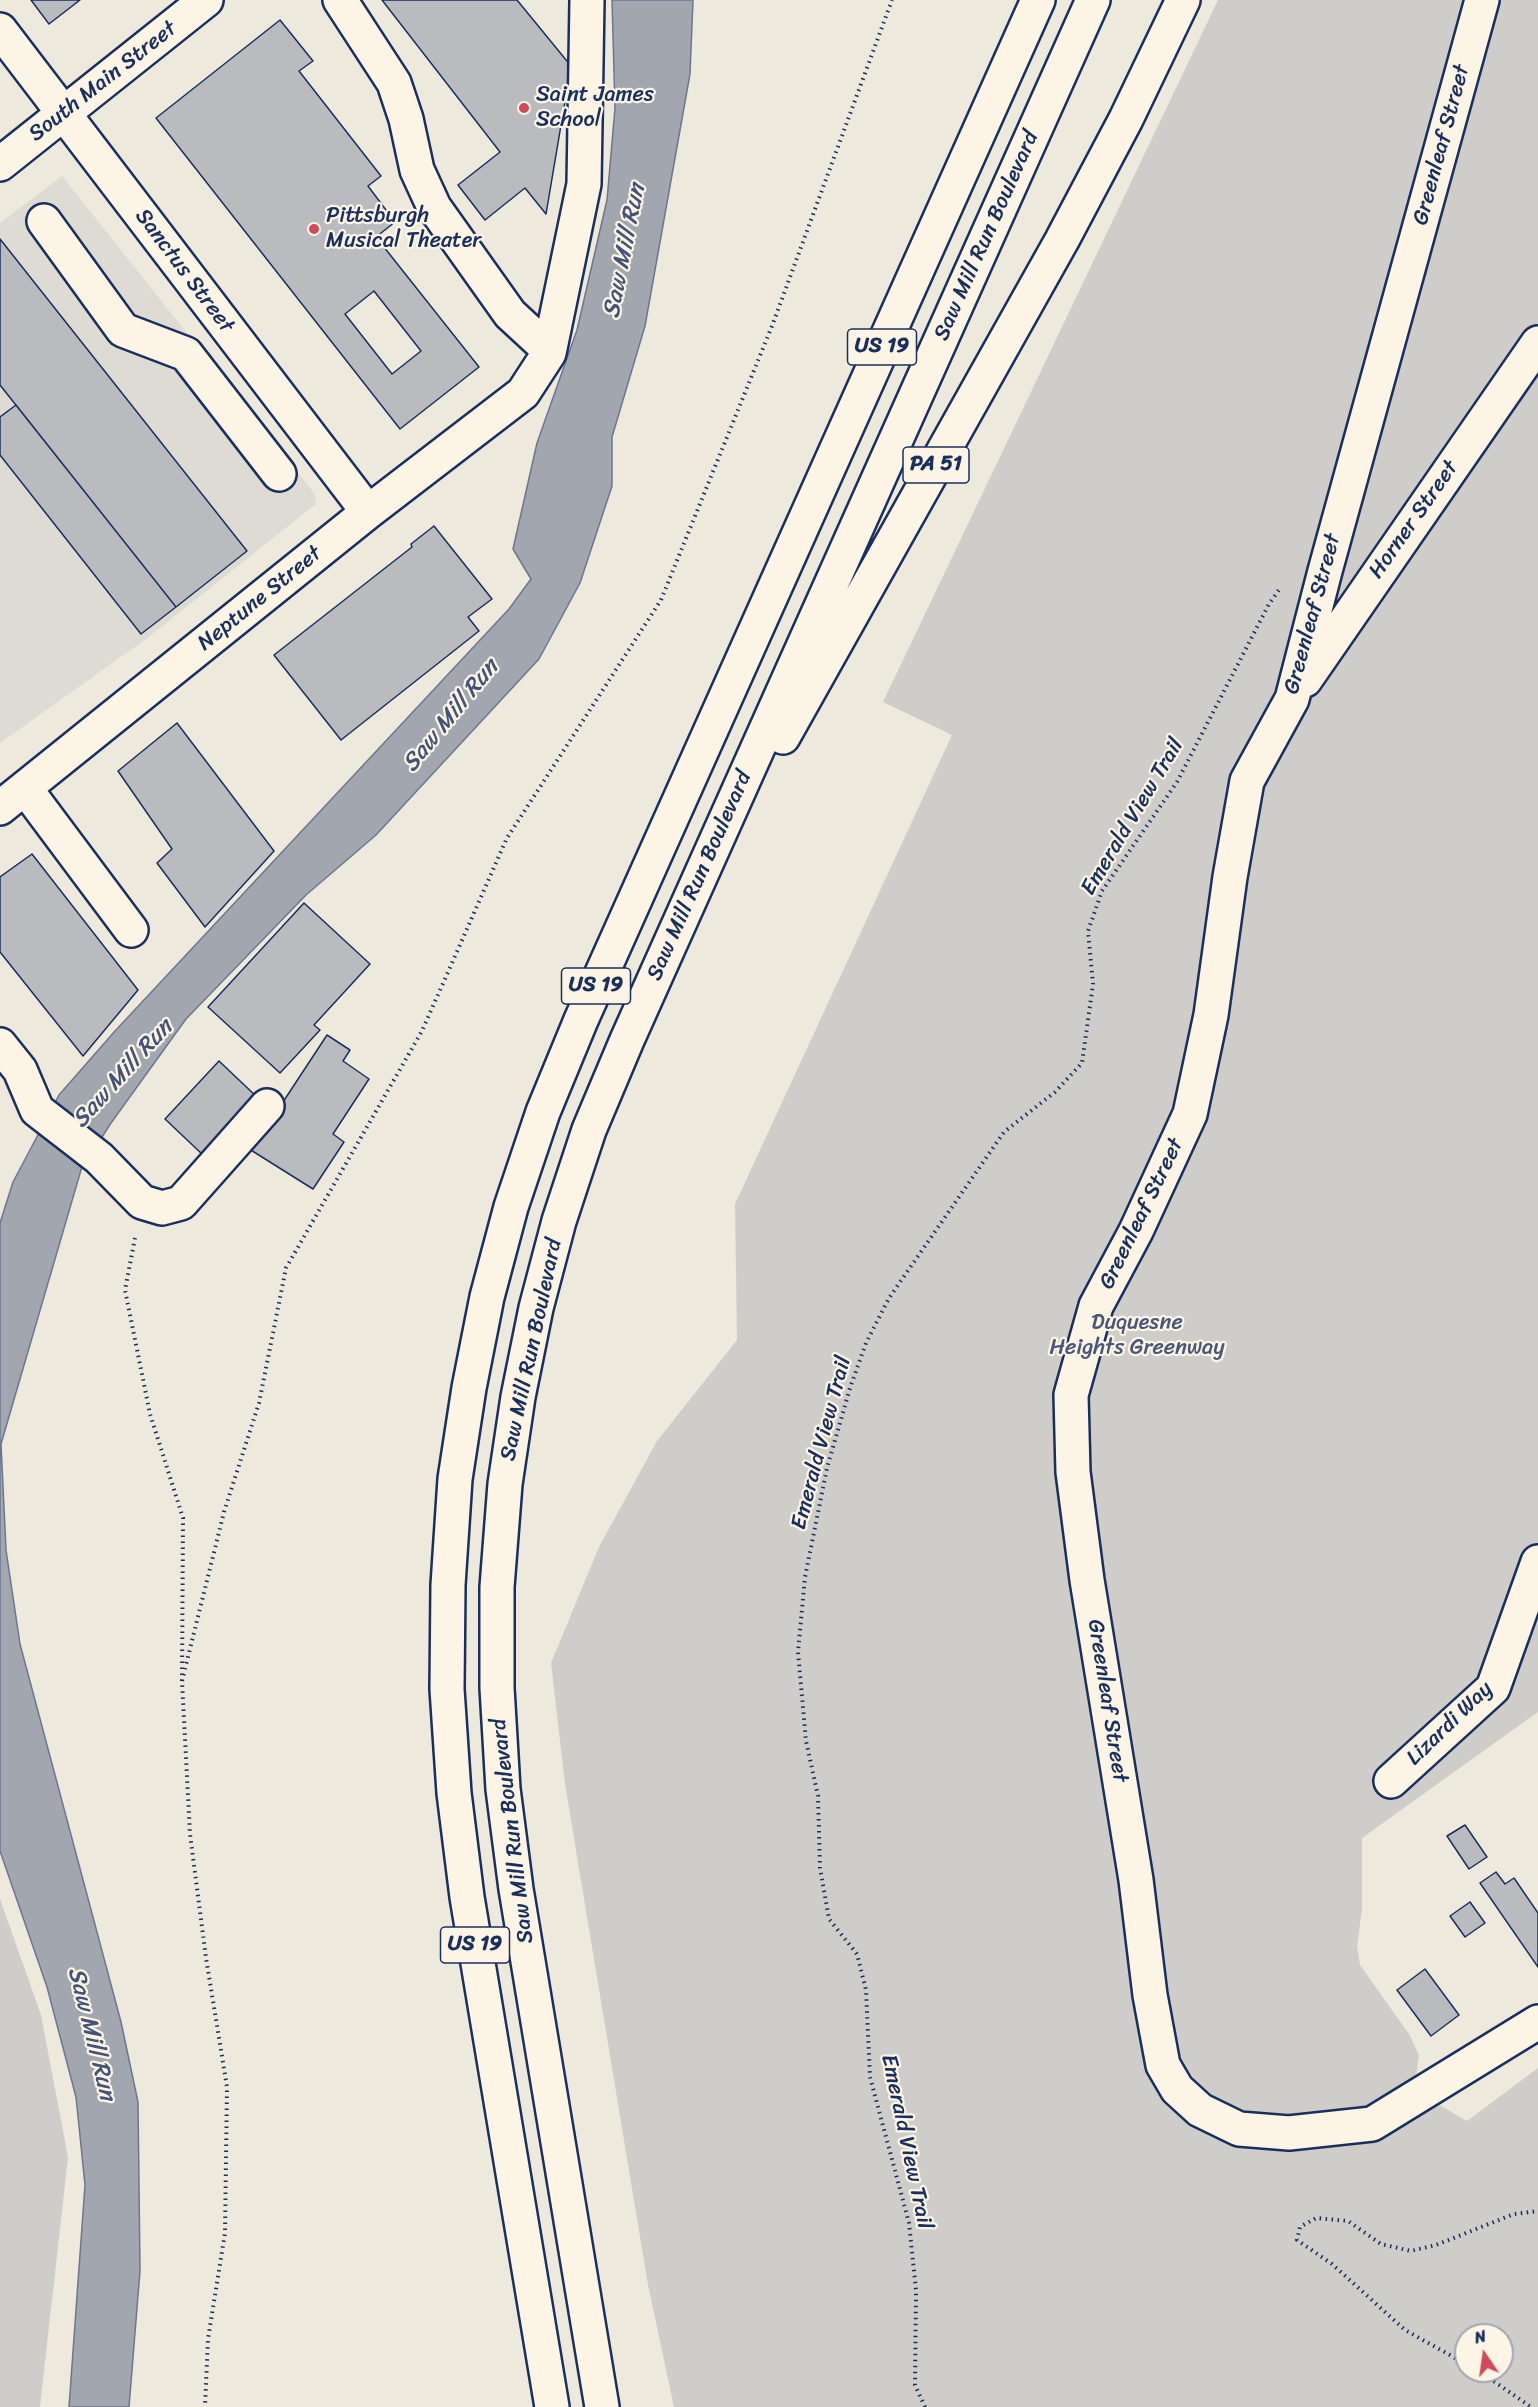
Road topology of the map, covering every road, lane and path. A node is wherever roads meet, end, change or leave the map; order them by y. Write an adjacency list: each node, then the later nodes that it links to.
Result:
1 (206, 0): 11 (main road, South Main Street)
2 (340, 0): 16 (main road)
3 (587, 0): 16 (main road)
4 (892, 0): 30 (path)
5 (1018, 0): 13 (main road)
6 (1038, 0): 13 (main road, US 19)
7 (1093, 0): 24 (main road, Saw Mill Run Boulevard / US 19)
8 (1183, 0): 24 (main road, PA 51)
9 (1482, 0): 21 (main road, Greenleaf Street)
10 (0, 30): 11 (main road, Sanctus Street)
11 (63, 114): 12 (main road, South Main Street); 17 (main road, Sanctus Street)
12 (0, 164)
13 (959, 177): 37 (main road, US 19)
14 (44, 221): 18 (main road)
15 (1538, 343): 22 (main road, Horner Street)
16 (549, 350): 20 (main road, Neptune Street)
17 (273, 386): 18 (main road); 20 (main road, Sanctus Street)
18 (233, 414): 19 (main road)
19 (279, 474)
20 (369, 512): 23 (main road, Neptune Street)
21 (1325, 570): 22 (main road, Greenleaf Street); 39 (path, Emerald View Trail)
22 (1292, 699): 32 (main road, Greenleaf Street)
23 (12, 798): 25 (main road)
24 (678, 924): 38 (main road, Saw Mill Run Boulevard / US 19)
25 (131, 930)
26 (10, 1057): 28 (main road)
27 (267, 1106): 28 (main road)
28 (142, 1202): 30 (path)
29 (1538, 1562): 31 (main road, Lizardi Way)
30 (182, 1682): 36 (path)
31 (1391, 1781)
32 (1538, 2022)
33 (1538, 2211): 34 (path)
34 (1454, 2357)
35 (1496, 2383): 40 (path)
36 (205, 2407)
37 (552, 2407)
38 (602, 2407)
39 (925, 2407)
40 (1531, 2407)

